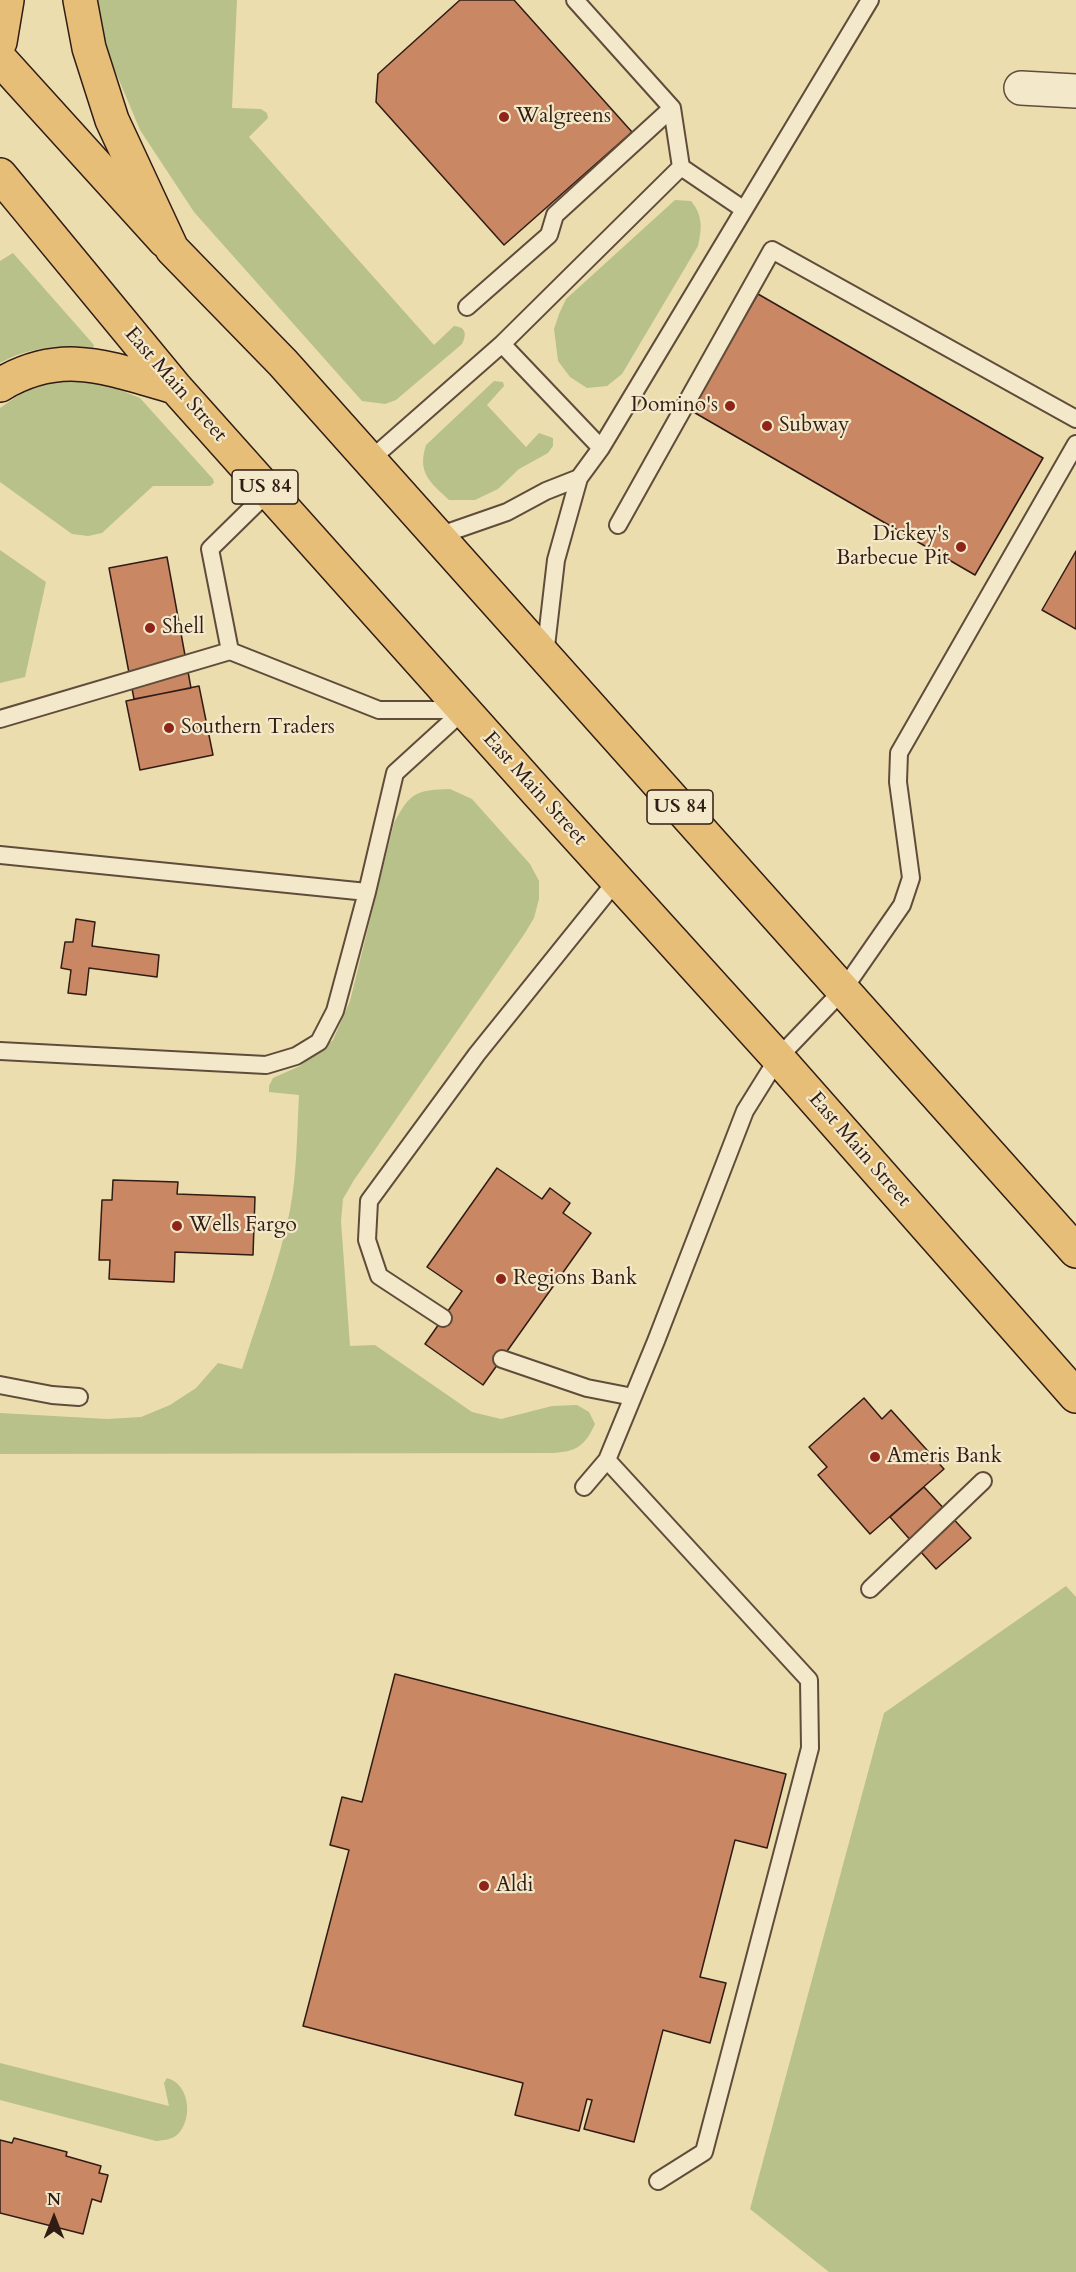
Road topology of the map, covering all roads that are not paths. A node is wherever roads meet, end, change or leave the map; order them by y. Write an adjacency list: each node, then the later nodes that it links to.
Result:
1 (7, 0): 5 (main road)
2 (80, 0): 13 (main road, US 84)
3 (575, 0): 9 (lane)
4 (870, 0): 12 (lane)
5 (0, 42)
6 (0, 59): 13 (main road)
7 (1021, 88): 8 (street)
8 (1076, 91)
9 (672, 108): 10 (lane); 14 (lane)
10 (681, 167): 12 (lane); 15 (lane)
11 (0, 175): 17 (main road, East Main Street / US 84)
12 (743, 209): 20 (lane)
13 (172, 249): 21 (main road, US 84)
14 (466, 307)
15 (502, 344): 20 (lane); 21 (lane)
16 (0, 385): 17 (main road)
17 (175, 387): 23 (main road, East Main Street / US 84)
18 (1076, 419): 24 (lane)
19 (1076, 444): 34 (lane)
20 (601, 448): 22 (lane)
21 (370, 460): 25 (main road, US 84)
22 (579, 477): 25 (lane); 27 (lane)
23 (269, 491): 26 (lane); 28 (main road, East Main Street / US 84)
24 (618, 525)
25 (438, 536): 27 (main road, US 84)
26 (230, 651): 28 (lane); 29 (lane)
27 (545, 655): 34 (main road, US 84)
28 (464, 710): 32 (main road, East Main Street / US 84); 33 (lane)
29 (2, 719): 30 (lane)
30 (0, 736)
31 (0, 855): 33 (lane)
32 (617, 880): 36 (main road, East Main Street / US 84); 38 (lane)
33 (367, 892): 35 (lane)
34 (843, 990): 36 (lane); 37 (main road, US 84)
35 (0, 1051)
36 (778, 1058): 41 (main road, East Main Street / US 84); 43 (lane)
37 (1076, 1251)
38 (443, 1318)
39 (502, 1359): 43 (lane)
40 (0, 1385): 42 (lane)
41 (1076, 1396)
42 (80, 1397)
43 (633, 1397): 44 (lane)
44 (607, 1460): 46 (lane); 48 (lane)
45 (983, 1480): 47 (lane)
46 (584, 1486)
47 (870, 1589)
48 (658, 2181)

